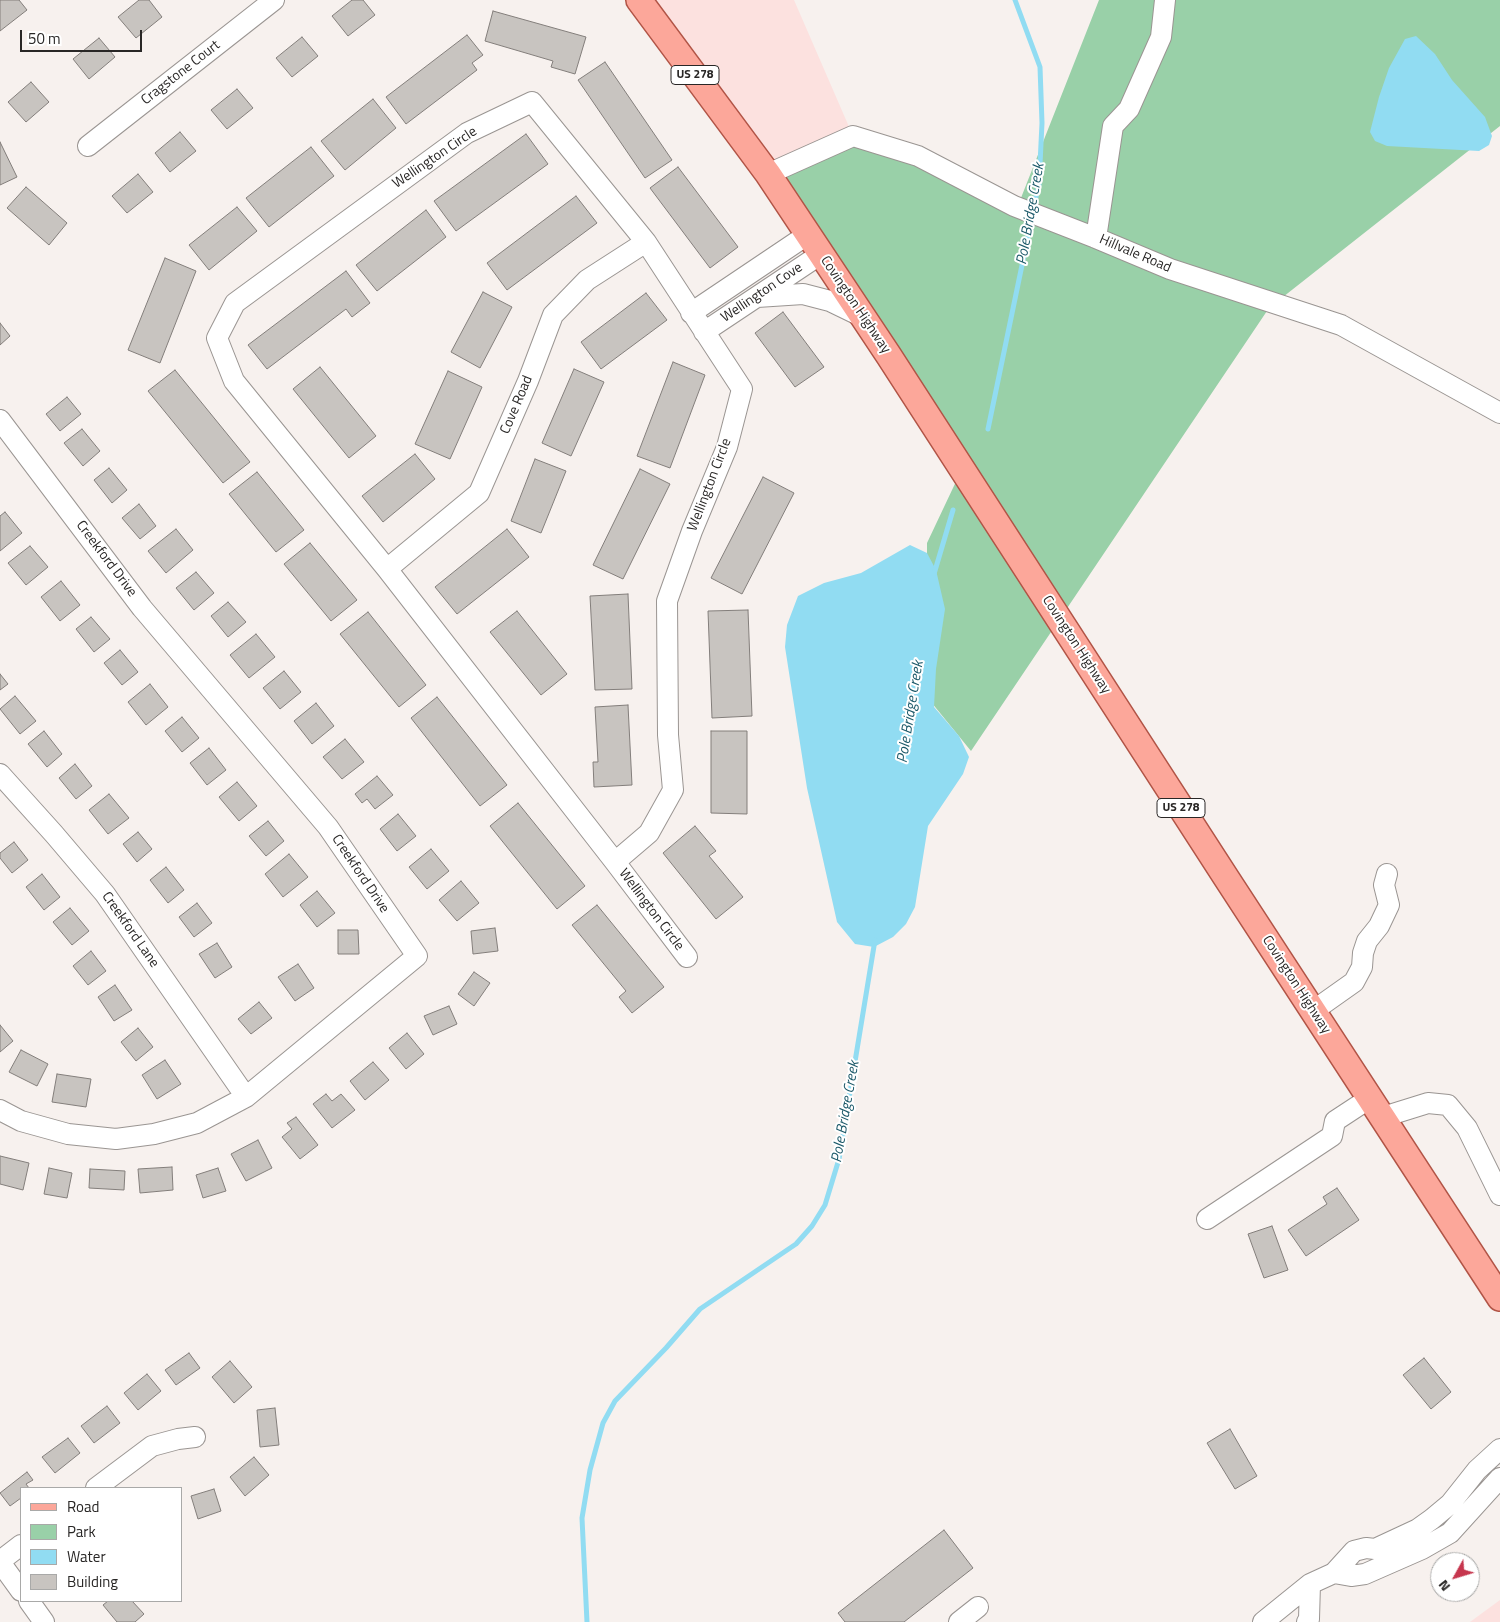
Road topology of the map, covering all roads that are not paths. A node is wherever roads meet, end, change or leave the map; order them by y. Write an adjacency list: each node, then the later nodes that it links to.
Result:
1 (274, 0): 4 (street, Cragstone Court)
2 (640, 0): 5 (main road, Covington Highway / US 278)
3 (1165, 0): 6 (street)
4 (88, 146)
5 (768, 174): 6 (street, Hillvale Road); 8 (main road, Covington Highway / US 278)
6 (1096, 238): 13 (street, Hillvale Road)
7 (646, 242): 10 (street, Wellington Circle); 15 (street, Cove Road); 15 (street, Wellington Circle)
8 (814, 244): 9 (street, Wellington Cove); 10 (street, Wellington Cove); 11 (main road, Covington Highway / US 278)
9 (755, 298): 11 (street); 12 (street, Wellington Cove)
10 (692, 313): 12 (street, Wellington Circle)
11 (863, 317): 20 (main road, Covington Highway / US 278)
12 (704, 332): 17 (street, Wellington Circle)
13 (1500, 413)
14 (0, 420): 21 (street, Creekford Drive)
15 (387, 569): 17 (street, Wellington Circle)
16 (0, 774): 21 (street, Creekford Lane)
17 (615, 862): 19 (street, Wellington Circle)
18 (1387, 874): 20 (street)
19 (687, 957)
20 (1313, 1011): 22 (main road, Covington Highway / US 278)
21 (246, 1097): 23 (street, Creekford Drive)
22 (1376, 1108): 24 (street); 25 (street); 26 (main road, Covington Highway / US 278)
23 (0, 1110)
24 (1500, 1195)
25 (1207, 1219)
26 (1500, 1298)
27 (195, 1436): 30 (street)
28 (1500, 1449): 32 (street)
29 (1500, 1478): 34 (street)
30 (97, 1487)
31 (20, 1546): 33 (street)
32 (1381, 1546): 34 (street); 35 (street)
33 (0, 1562): 37 (street)
34 (1396, 1562): 35 (street)
35 (1334, 1572): 36 (street)
36 (1310, 1584): 42 (street); 43 (street)
37 (20, 1590)
38 (30, 1602): 40 (street)
39 (978, 1607): 41 (street)
40 (44, 1622)
41 (959, 1622)
42 (1263, 1622)
43 (1308, 1622)

